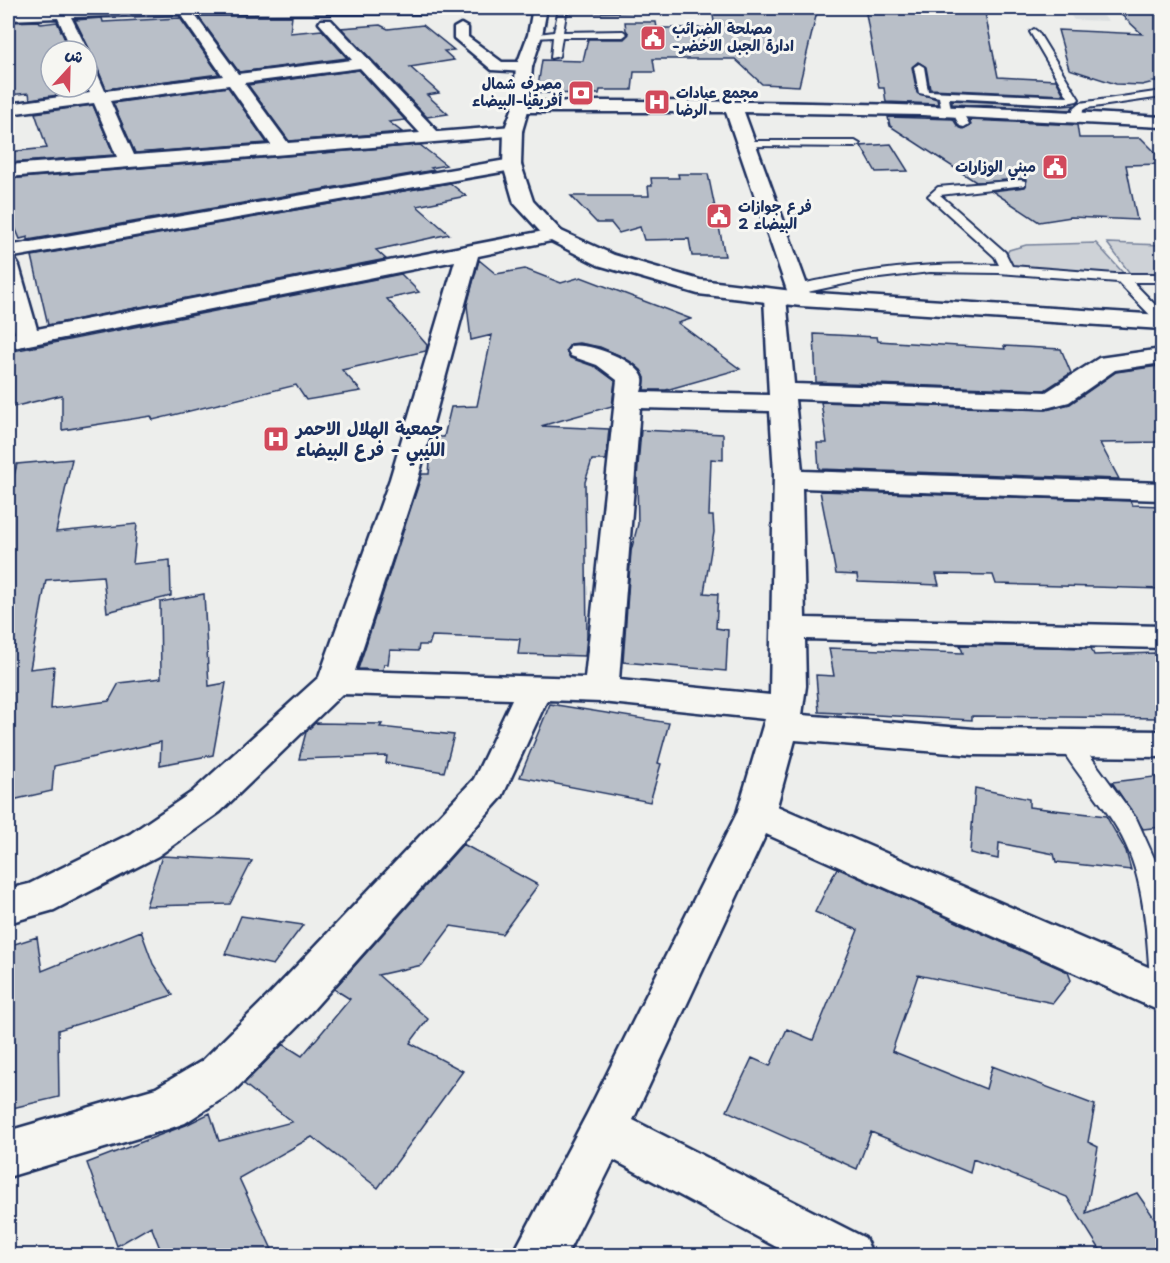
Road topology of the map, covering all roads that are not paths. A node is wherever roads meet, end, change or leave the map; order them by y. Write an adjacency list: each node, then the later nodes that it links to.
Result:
1 (366, 8): 2 (street); 4 (street)
2 (540, 8): 11 (street)
3 (698, 8): 12 (lane)
4 (183, 9): 5 (street); 18 (street)
5 (62, 12): 6 (street); 13 (street)
6 (8, 16)
7 (326, 23): 15 (street)
8 (461, 28): 16 (street)
9 (1034, 32): 24 (lane)
10 (623, 34): 12 (lane)
11 (535, 35): 12 (lane); 16 (street)
12 (560, 35): 14 (lane)
13 (74, 39)
14 (554, 56)
15 (363, 63): 18 (street); 28 (street)
16 (524, 67): 22 (street)
17 (919, 67): 24 (lane)
18 (232, 80): 20 (street); 31 (street)
19 (1162, 94): 25 (lane)
20 (100, 97): 23 (street); 32 (street)
21 (734, 106): 22 (street); 24 (street); 29 (street)
22 (521, 107): 27 (street)
23 (8, 109)
24 (952, 110): 25 (street)
25 (1078, 116): 26 (street)
26 (1162, 122)
27 (513, 132): 28 (street); 33 (street)
28 (432, 136): 31 (street)
29 (747, 144): 30 (lane); 43 (street)
30 (855, 144)
31 (282, 148): 32 (street)
32 (128, 162): 34 (street)
33 (512, 165): 36 (street); 38 (street)
34 (8, 171)
35 (1021, 183): 40 (lane)
36 (554, 235): 37 (street); 43 (street)
37 (469, 251): 45 (street); 54 (street)
38 (8, 252)
39 (8, 266): 45 (street)
40 (1008, 271): 41 (lane); 43 (lane)
41 (1123, 279): 42 (lane); 44 (lane)
42 (1161, 281)
43 (791, 295): 44 (street); 48 (street)
44 (1162, 321)
45 (18, 340)
46 (580, 351): 49 (street)
47 (1162, 356): 48 (street)
48 (782, 397): 49 (street); 50 (street)
49 (629, 400): 56 (street)
50 (788, 478): 51 (street); 52 (street)
51 (1162, 491)
52 (788, 628): 53 (street); 57 (street)
53 (1162, 637)
54 (334, 682): 55 (street); 61 (street)
55 (533, 690): 56 (street); 65 (street)
56 (601, 690): 57 (street)
57 (782, 717): 58 (street); 60 (street)
58 (1069, 743): 59 (street); 62 (lane)
59 (1162, 744)
60 (756, 813): 63 (street); 64 (street)
61 (8, 906)
62 (1162, 967): 63 (lane)
63 (1162, 993)
64 (604, 1130): 66 (street); 67 (street)
65 (8, 1154)
66 (538, 1256)
67 (847, 1256)

